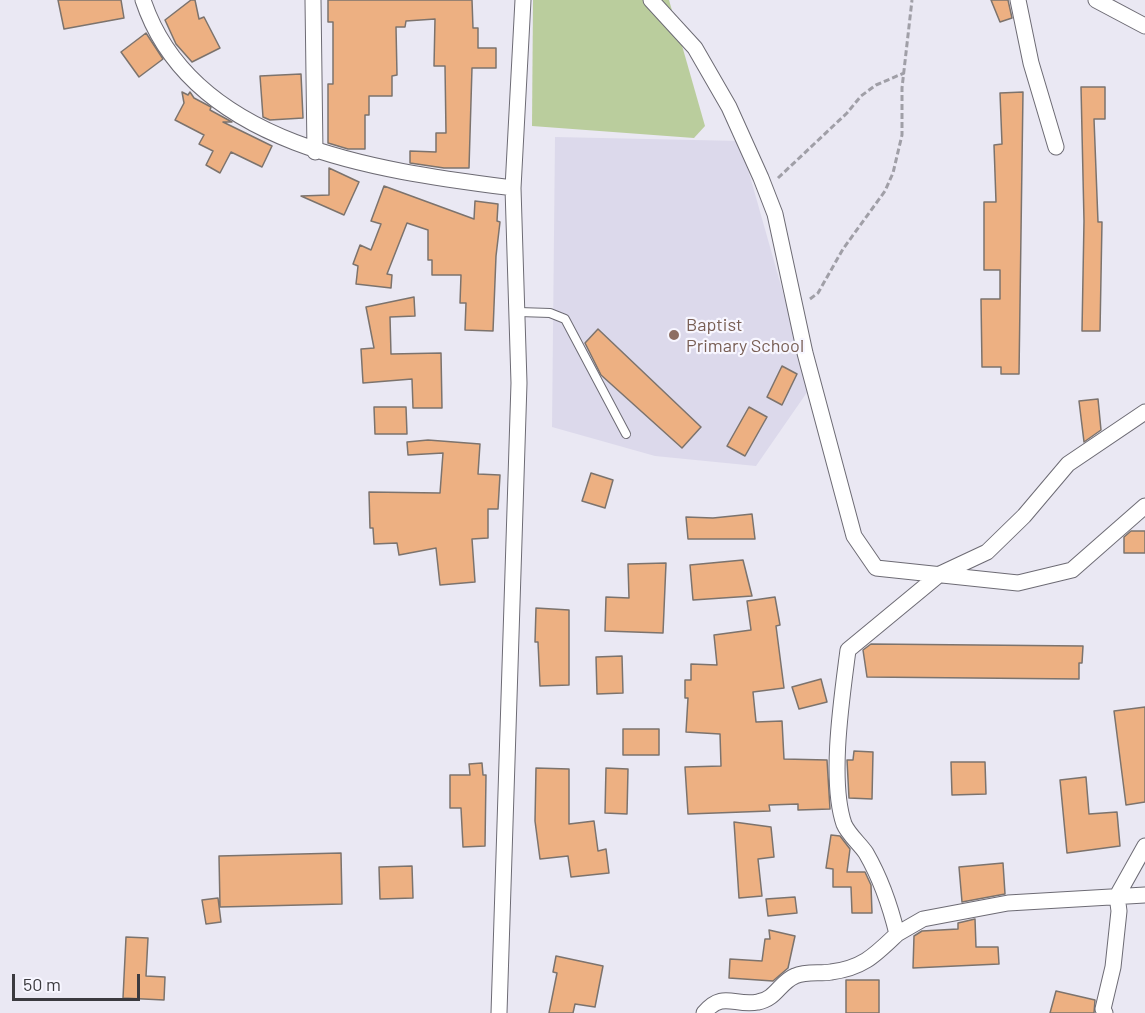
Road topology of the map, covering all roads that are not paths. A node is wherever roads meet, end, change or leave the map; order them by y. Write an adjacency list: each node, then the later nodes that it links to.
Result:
1 (143, 0): 9 (street)
2 (313, 0): 9 (street)
3 (523, 0): 10 (street)
4 (651, 0): 15 (street)
5 (1018, 0): 8 (street)
6 (1096, 0): 7 (street)
7 (1145, 26)
8 (1056, 147)
9 (315, 152): 10 (street)
10 (513, 188): 11 (street)
11 (519, 312): 13 (lane); 20 (street)
12 (1145, 412): 15 (street)
13 (626, 434)
14 (1145, 506): 15 (street)
15 (940, 574): 19 (street)
16 (1145, 846): 18 (street)
17 (1145, 895): 18 (street)
18 (1117, 896): 19 (street); 22 (street)
19 (897, 934): 21 (street)
20 (499, 1013)
21 (704, 1013)
22 (1105, 1013)

